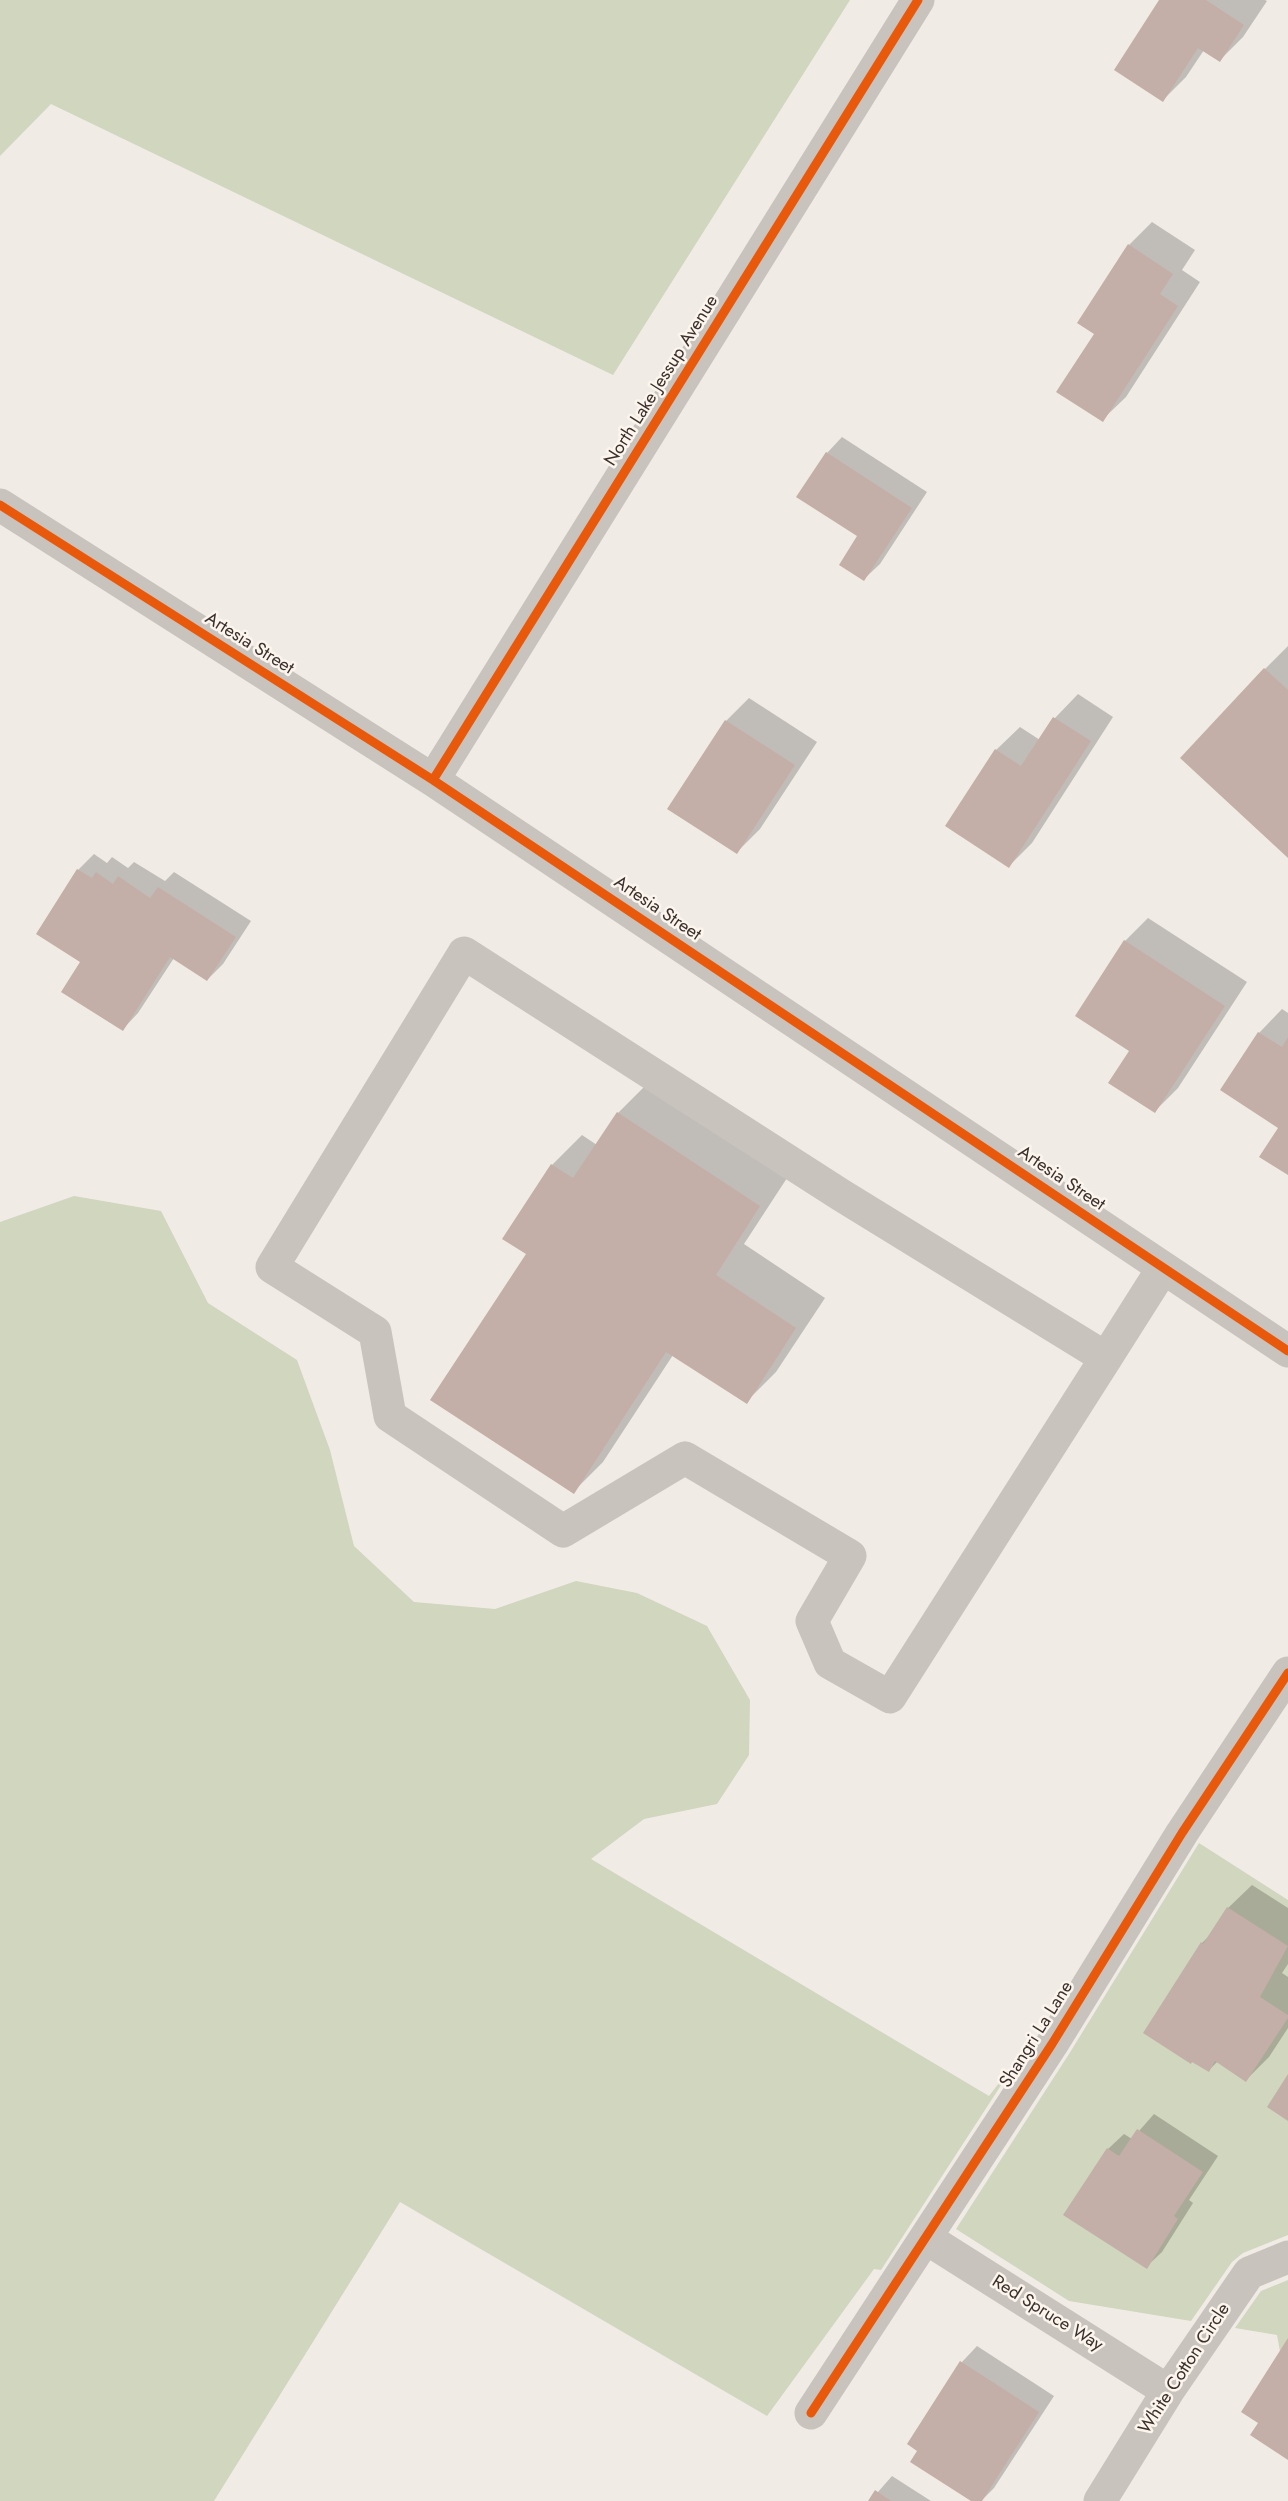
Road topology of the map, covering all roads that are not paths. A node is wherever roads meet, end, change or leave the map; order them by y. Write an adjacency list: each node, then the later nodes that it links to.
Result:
1 (918, 0): 3 (street, North Lake Jessup Avenue)
2 (0, 505): 3 (street, Artesia Street)
3 (433, 780): 4 (street, Artesia Street)
4 (1163, 1268): 5 (street, Artesia Street); 6 (street)
5 (1288, 1352)
6 (1106, 1358): 6 (street)
7 (1288, 1673): 8 (street, Shangri La Lane)
8 (926, 2238): 10 (street, Red Spruce Way); 11 (street, Shangri La Lane)
9 (1288, 2257): 10 (street, White Cotton Circle)
10 (1168, 2391): 12 (street, White Cotton Circle)
11 (811, 2413)
12 (1100, 2501)

